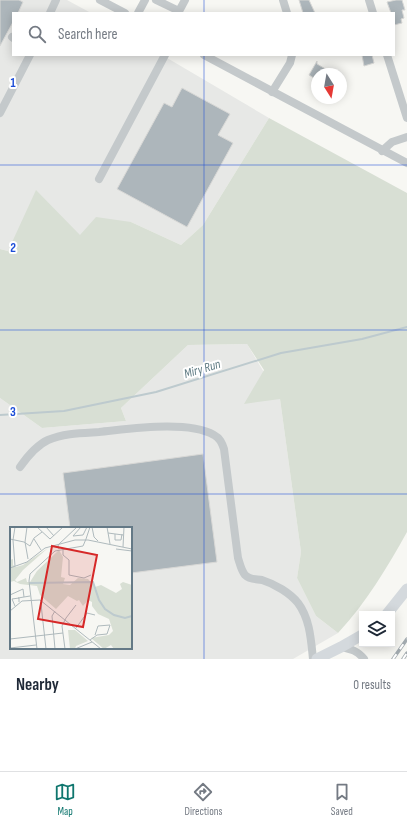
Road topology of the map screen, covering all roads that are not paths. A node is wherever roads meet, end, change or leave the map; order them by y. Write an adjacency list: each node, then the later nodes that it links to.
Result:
1 (56, 0): 8 (street)
2 (100, 0): 9 (street)
3 (145, 0): 10 (street)
4 (156, 0): 11 (street)
5 (185, 0): 11 (street)
6 (283, 0): 12 (street)
7 (369, 0): 13 (street)
8 (50, 12)
9 (123, 12)
10 (139, 12)
11 (179, 12)
12 (287, 12)
13 (373, 12)
14 (29, 56): 20 (street)
15 (163, 56): 25 (street)
16 (206, 56): 19 (street)
17 (292, 56): 19 (street)
18 (386, 56): 21 (street)
19 (272, 92): 23 (street)
20 (0, 113)
21 (407, 118)
22 (407, 137): 23 (street)
23 (382, 151): 24 (street)
24 (407, 163)
25 (99, 179)
26 (20, 467): 31 (street)
27 (407, 589): 28 (main road)
28 (389, 611)
29 (359, 637): 30 (main road)
30 (341, 647): 32 (main road); 33 (street)
31 (313, 659)
32 (317, 659)
33 (364, 659)

